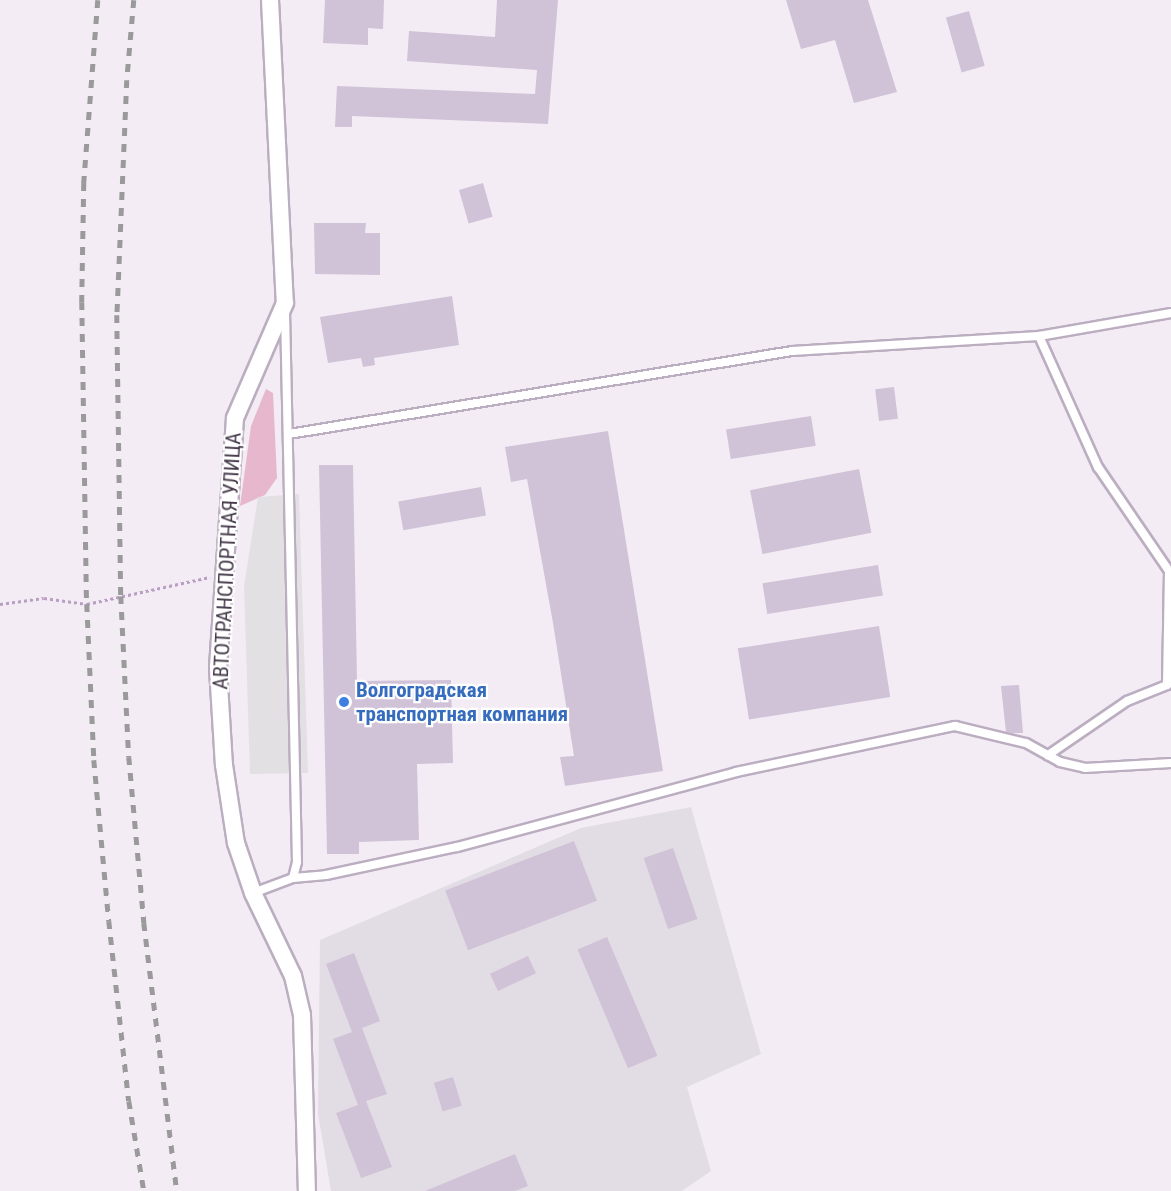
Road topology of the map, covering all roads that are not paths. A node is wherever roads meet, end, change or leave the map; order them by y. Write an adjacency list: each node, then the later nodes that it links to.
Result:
1 (270, 0): 2 (street, АВТОТРАНСПОРТНАЯ УЛИЦА)
2 (285, 303): 5 (lane); 9 (street, АВТОТРАНСПОРТНАЯ УЛИЦА)
3 (1171, 313): 4 (lane)
4 (1039, 336): 5 (lane); 6 (lane)
5 (289, 434): 8 (lane)
6 (1048, 755): 7 (lane); 8 (lane)
7 (1171, 763)
8 (293, 878): 9 (lane)
9 (253, 893): 10 (street, АВТОТРАНСПОРТНАЯ УЛИЦА)
10 (307, 1191)

